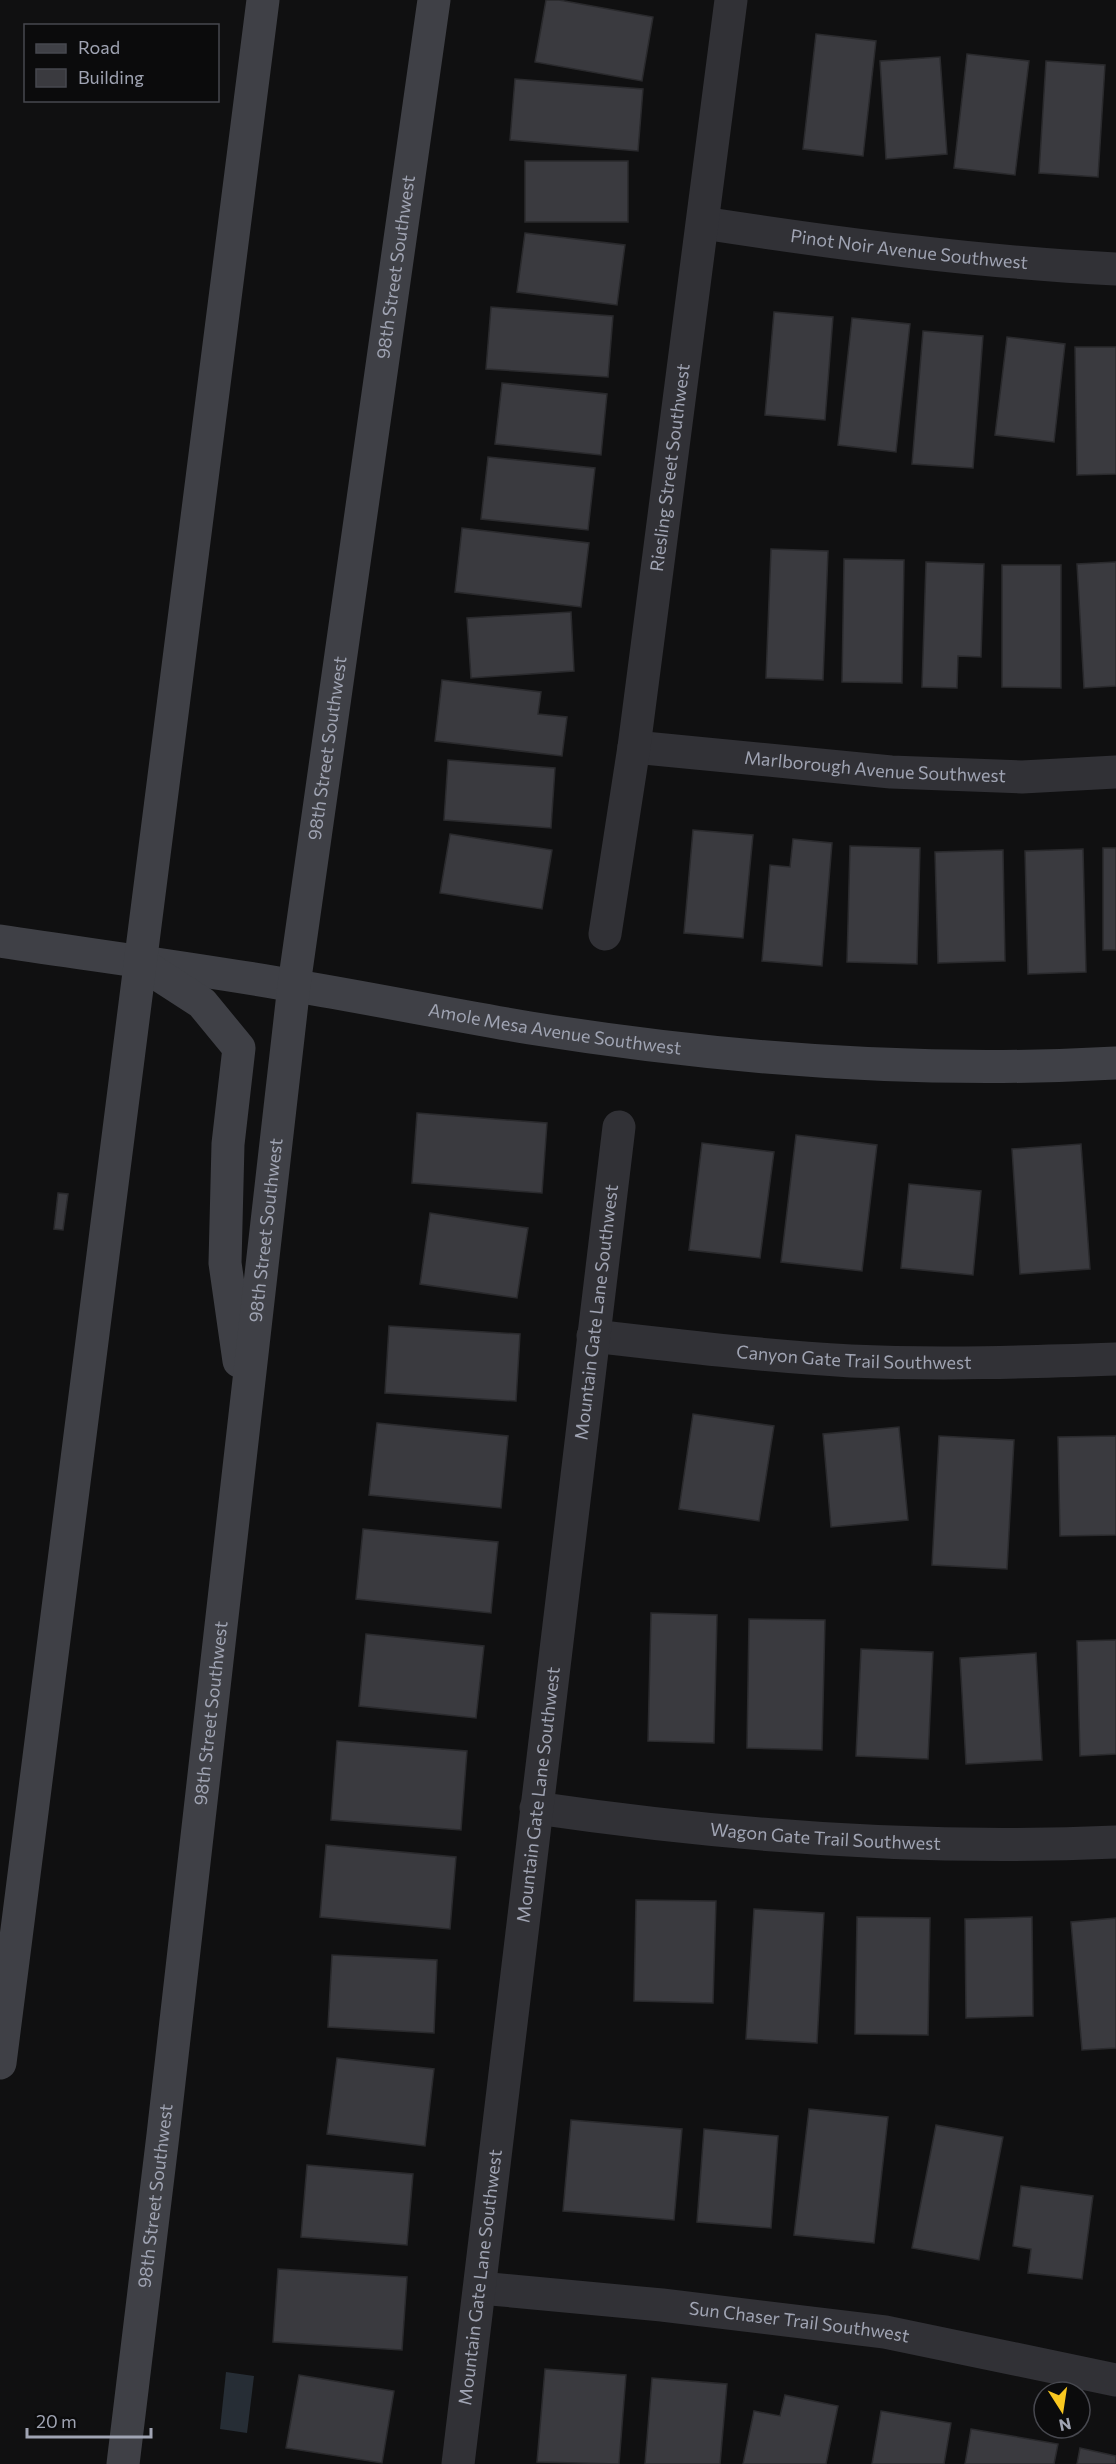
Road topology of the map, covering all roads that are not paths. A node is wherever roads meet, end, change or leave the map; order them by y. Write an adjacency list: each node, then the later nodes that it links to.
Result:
1 (263, 0): 10 (main road)
2 (434, 0): 11 (main road, 98th Street Southwest)
3 (731, 0): 4 (street, Riesling Street Southwest)
4 (703, 223): 5 (street, Pinot Noir Avenue Southwest); 6 (street, Riesling Street Southwest)
5 (1116, 269)
6 (634, 747): 7 (street, Marlborough Avenue Southwest); 8 (street, Riesling Street Southwest)
7 (1116, 772)
8 (605, 934)
9 (0, 941): 10 (main road, Amole Mesa Avenue Southwest)
10 (139, 962): 11 (main road, Amole Mesa Avenue Southwest); 16 (main road); 19 (main road)
11 (294, 986): 12 (main road, Amole Mesa Avenue Southwest); 16 (main road, 98th Street Southwest)
12 (1116, 1063)
13 (618, 1127): 14 (street, Mountain Gate Lane Southwest)
14 (593, 1336): 15 (street, Canyon Gate Trail Southwest); 17 (street, Mountain Gate Lane Southwest)
15 (1116, 1359)
16 (246, 1403): 22 (main road, 98th Street Southwest)
17 (536, 1808): 18 (street, Wagon Gate Trail Southwest); 20 (street, Mountain Gate Lane Southwest)
18 (1116, 1842)
19 (0, 2063)
20 (480, 2288): 21 (street, Sun Chaser Trail Southwest); 23 (street, Mountain Gate Lane Southwest)
21 (1116, 2380)
22 (123, 2464)
23 (458, 2464)

